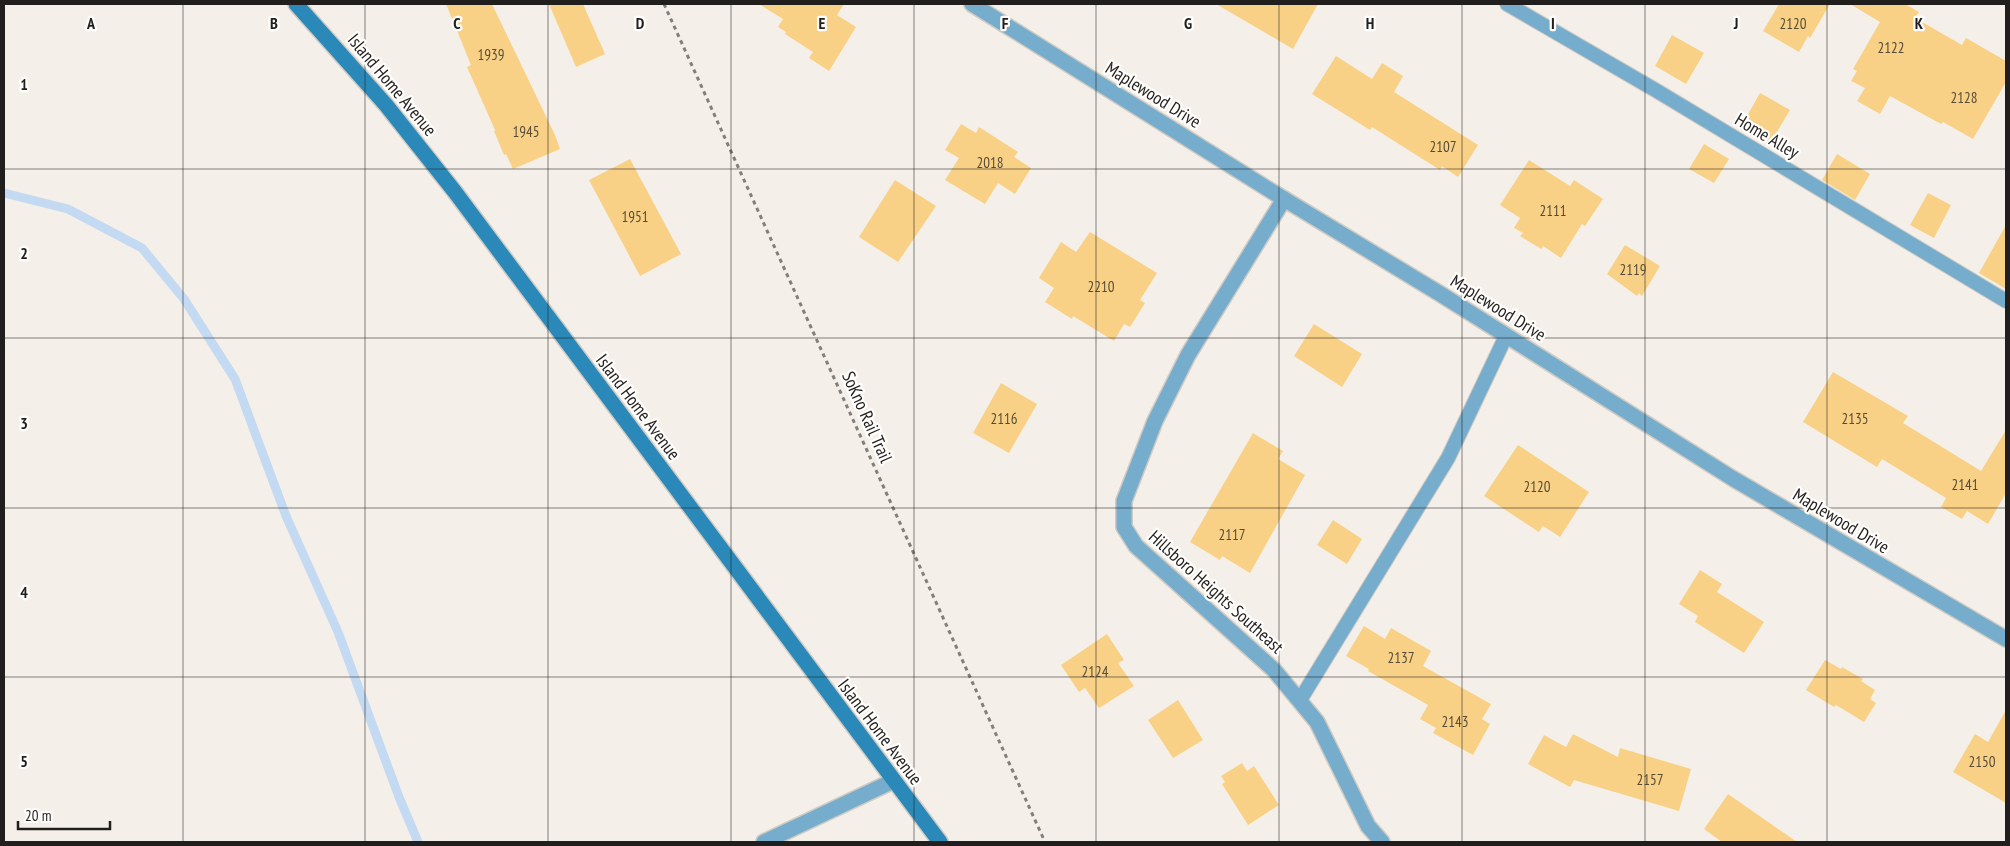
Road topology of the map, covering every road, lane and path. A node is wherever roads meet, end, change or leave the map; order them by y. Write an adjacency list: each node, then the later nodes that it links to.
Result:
1 (296, 4): 10 (street, Island Home Avenue)
2 (664, 4): 13 (path, SoKno Rail Trail)
3 (972, 4): 5 (street, Maplewood Drive)
4 (1507, 4): 6 (lane, Home Alley)
5 (1284, 199): 7 (street, Maplewood Drive); 9 (street, Hillsboro Heights Southeast)
6 (2006, 301)
7 (1506, 336): 8 (street, Maplewood Drive); 9 (lane)
8 (2006, 639)
9 (1300, 700): 14 (street, Hillsboro Heights Southeast)
10 (893, 781): 11 (street); 12 (street, Island Home Avenue)
11 (764, 842)
12 (940, 842)
13 (1045, 842)
14 (1382, 842)

